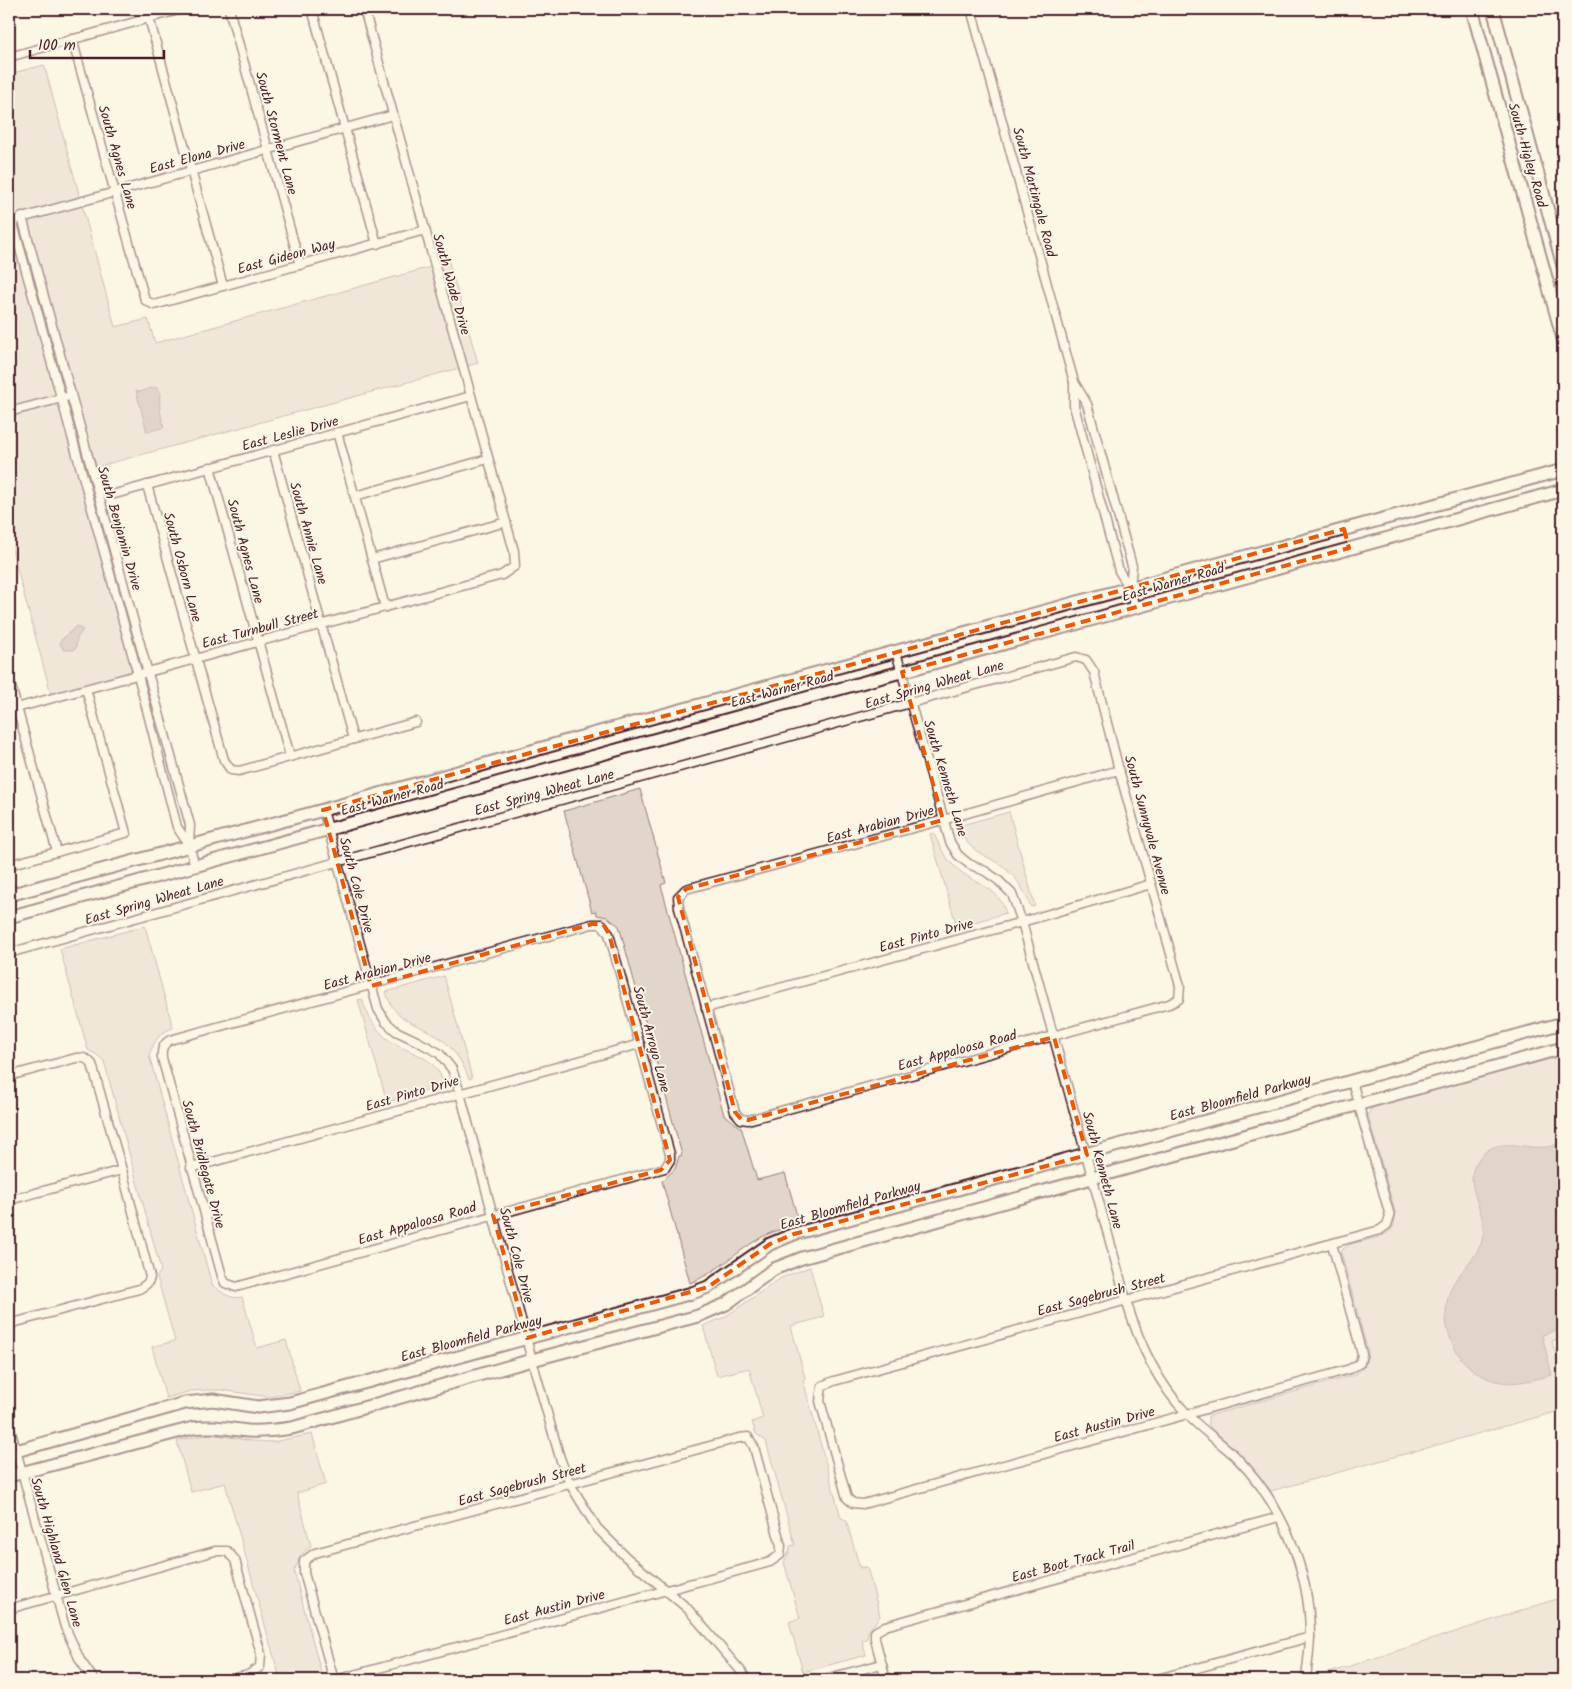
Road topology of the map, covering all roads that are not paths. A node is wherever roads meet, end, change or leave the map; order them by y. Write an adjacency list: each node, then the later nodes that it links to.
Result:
1 (182, 9): 8 (street)
2 (229, 9): 13 (street, South Storment Lane)
3 (312, 9): 12 (street)
4 (364, 9): 11 (street, South Wade Drive)
5 (971, 9): 25 (street, South Martingale Road)
6 (1493, 9): 21 (main road, South Higley Road)
7 (1476, 10): 24 (main road, South Higley Road)
8 (149, 18): 9 (street); 14 (street)
9 (72, 39): 10 (street); 15 (street, South Agnes Lane)
10 (9, 56)
11 (392, 115): 12 (street, East Elona Drive); 18 (street, South Wade Drive)
12 (345, 128): 13 (street, East Elona Drive); 19 (street)
13 (268, 149): 14 (street, East Elona Drive); 20 (street, South Storment Lane)
14 (191, 170): 15 (street, East Elona Drive); 22 (street)
15 (114, 192): 16 (street, East Elona Drive); 23 (street, South Agnes Lane)
16 (22, 217): 17 (street, East Elona Drive); 26 (street, South Benjamin Drive)
17 (11, 221): 28 (street, South Benjamin Drive)
18 (425, 230): 19 (street, East Gideon Way); 27 (street, South Wade Drive)
19 (377, 244): 20 (street, East Gideon Way)
20 (300, 265): 22 (street, East Gideon Way)
21 (1563, 266)
22 (223, 286): 23 (street, East Gideon Way)
23 (154, 305)
24 (1563, 339)
25 (1074, 382): 44 (street, South Martingale Road); 44 (street, South Martingale Road)
26 (70, 396): 28 (street); 52 (street, South Benjamin Drive)
27 (471, 396): 30 (street, East Leslie Drive); 32 (street, South Wade Drive)
28 (61, 398): 29 (street); 54 (street, South Benjamin Drive)
29 (9, 412)
30 (337, 432): 31 (street, East Leslie Drive); 38 (street)
31 (273, 450): 33 (street, East Leslie Drive); 47 (street, South Annie Lane)
32 (488, 459): 38 (street); 39 (street, South Wade Drive)
33 (210, 467): 35 (street, East Leslie Drive); 48 (street, South Agnes Lane)
34 (1563, 470): 40 (main road, East Warner Road)
35 (147, 485): 37 (street, East Leslie Drive); 50 (street, South Osborn Lane)
36 (1563, 490): 41 (main road, East Warner Road)
37 (115, 494)
38 (354, 496): 42 (street)
39 (506, 522): 42 (street); 43 (street, South Wade Drive)
40 (1344, 528): 41 (main road); 44 (main road, East Warner Road)
41 (1349, 548): 46 (main road, East Warner Road)
42 (372, 559): 45 (street)
43 (515, 566): 45 (street, East Turnbull Street)
44 (1130, 589): 46 (street, South Martingale Road); 49 (main road, East Warner Road)
45 (385, 607): 47 (street, East Turnbull Street)
46 (1135, 608): 53 (main road, East Warner Road)
47 (322, 624): 48 (street, East Turnbull Street); 60 (street, South Annie Lane)
48 (258, 642): 50 (street, East Turnbull Street); 62 (street, South Agnes Lane)
49 (896, 652): 53 (street, South Kenneth Lane); 61 (main road, East Warner Road)
50 (195, 659): 52 (street, East Turnbull Street); 62 (street, South Osborn Lane)
51 (1086, 660): 57 (street, East Spring Wheat Lane); 64 (street, South Sunnyvale Avenue)
52 (148, 672): 54 (street, East Turnbull Street); 68 (street, South Benjamin Drive)
53 (902, 672): 57 (street, South Kenneth Lane); 63 (main road, East Warner Road)
54 (138, 675): 56 (street, East Turnbull Street); 68 (street, South Benjamin Drive)
55 (9, 678): 58 (street)
56 (86, 689): 58 (street, East Turnbull Street); 69 (street)
57 (911, 704): 66 (street, South Kenneth Lane); 70 (street, East Spring Wheat Lane)
58 (13, 709): 69 (street)
59 (416, 722): 60 (street)
60 (353, 739): 62 (street)
61 (574, 739): 63 (main road); 65 (main road, East Warner Road)
62 (290, 756)
63 (580, 760): 67 (main road, East Warner Road)
64 (1119, 770): 66 (street, East Arabian Drive); 73 (street, South Sunnyvale Avenue)
65 (323, 810): 67 (street, South Cole Drive); 68 (main road, East Warner Road)
66 (943, 820): 76 (street, South Kenneth Lane); 81 (street, East Arabian Drive)
67 (329, 830): 70 (street, South Cole Drive); 72 (main road, East Warner Road)
68 (189, 846): 72 (street, South Benjamin Drive); 74 (main road, East Warner Road)
69 (57, 852): 71 (street)
70 (337, 862): 78 (street, East Spring Wheat Lane); 79 (street, South Cole Drive)
71 (9, 865)
72 (195, 866): 75 (main road, East Warner Road)
73 (1151, 884): 76 (street, East Pinto Drive); 80 (street, South Sunnyvale Avenue)
74 (9, 895)
75 (9, 917)
76 (1022, 922): 81 (street, East Pinto Drive); 83 (street, South Kenneth Lane)
77 (602, 924): 79 (street, East Arabian Drive); 84 (street, South Arroyo Lane)
78 (9, 953)
79 (371, 986): 85 (street, East Arabian Drive); 89 (street, South Cole Drive)
80 (1179, 999): 83 (street, East Appaloosa Road)
81 (706, 1008): 83 (street, East Appaloosa Road)
82 (1563, 1023): 88 (main road, East Bloomfield Parkway)
83 (1054, 1037): 91 (street, South Kenneth Lane)
84 (640, 1044): 89 (street, East Pinto Drive); 92 (street, South Arroyo Lane)
85 (162, 1047): 93 (street, South Bridlegate Drive)
86 (1563, 1048): 90 (main road)
87 (9, 1076): 94 (street)
88 (1352, 1081): 90 (street); 91 (main road, East Bloomfield Parkway)
89 (460, 1093): 93 (street, East Pinto Drive); 97 (street, South Cole Drive)
90 (1359, 1105): 95 (main road); 98 (street, East Sagebrush Street)
91 (1087, 1155): 95 (street, South Kenneth Lane); 102 (main road, East Bloomfield Parkway)
92 (669, 1164): 97 (street, East Appaloosa Road)
93 (192, 1168): 99 (street, South Bridlegate Drive)
94 (122, 1170): 96 (street); 101 (street)
95 (1093, 1177): 100 (street, South Kenneth Lane); 103 (main road)
96 (9, 1200)
97 (493, 1215): 99 (street, East Appaloosa Road); 102 (street, South Cole Drive)
98 (1332, 1244): 100 (street, East Sagebrush Street); 104 (street, East Austin Drive)
99 (228, 1286)
100 (1126, 1300): 104 (street, South Kenneth Lane); 110 (street, East Sagebrush Street)
101 (9, 1324)
102 (527, 1338): 103 (street, South Cole Drive); 106 (main road, East Bloomfield Parkway)
103 (532, 1360): 107 (main road); 109 (street, South Cole Drive)
104 (1187, 1414): 110 (street, East Austin Drive); 111 (street, South Kenneth Lane)
105 (9, 1425): 106 (street, South Highland Glen Lane)
106 (12, 1452): 107 (street, South Highland Glen Lane)
107 (22, 1473): 108 (main road); 114 (street, South Highland Glen Lane)
108 (9, 1476)
109 (570, 1484): 112 (street, East Sagebrush Street); 113 (street, South Cole Drive); 120 (street, East Sagebrush Street)
110 (853, 1503)
111 (1279, 1517): 116 (street, South Kenneth Lane); 117 (street, East Boot Track Trail)
112 (780, 1555): 113 (street, East Austin Drive)
113 (665, 1590): 120 (street, East Austin Drive); 121 (street, South Cole Drive)
114 (56, 1596): 115 (street); 118 (street, South Highland Glen Lane); 119 (street)
115 (9, 1609)
116 (1310, 1637): 124 (street); 125 (street, South Kenneth Lane)
117 (882, 1664): 122 (street); 123 (street)
118 (94, 1680)
119 (227, 1680)
120 (334, 1680)
121 (747, 1680)
122 (821, 1680)
123 (886, 1680)
124 (1154, 1680)
125 (1306, 1680)

